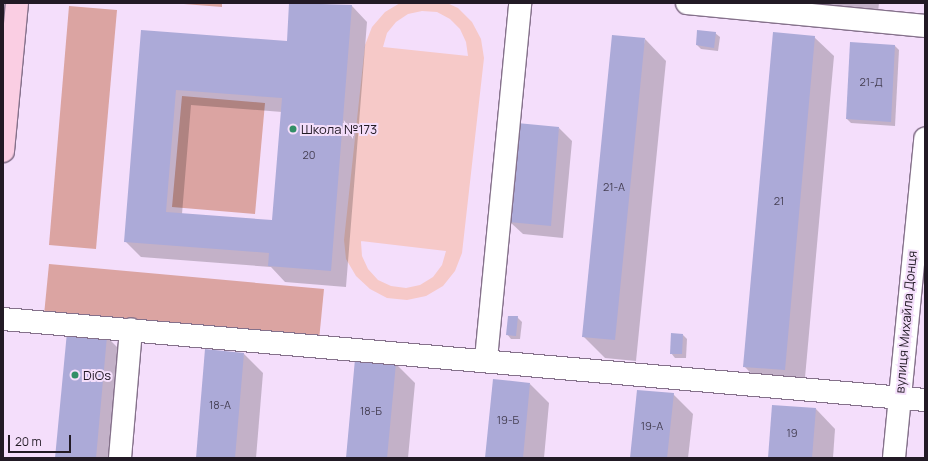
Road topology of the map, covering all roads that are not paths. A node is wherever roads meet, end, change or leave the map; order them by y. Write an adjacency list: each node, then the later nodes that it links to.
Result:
1 (17, 3): 5 (main road)
2 (520, 3): 10 (street)
3 (687, 3): 4 (street)
4 (925, 26)
5 (4, 126): 7 (main road)
6 (925, 139): 11 (street, вулиця Михайла Донця)
7 (3, 151)
8 (3, 318): 9 (street)
9 (131, 329): 10 (street); 13 (street)
10 (486, 359): 11 (street)
11 (899, 397): 12 (street); 14 (street, вулиця Михайла Донця)
12 (925, 400)
13 (120, 458)
14 (894, 458)

